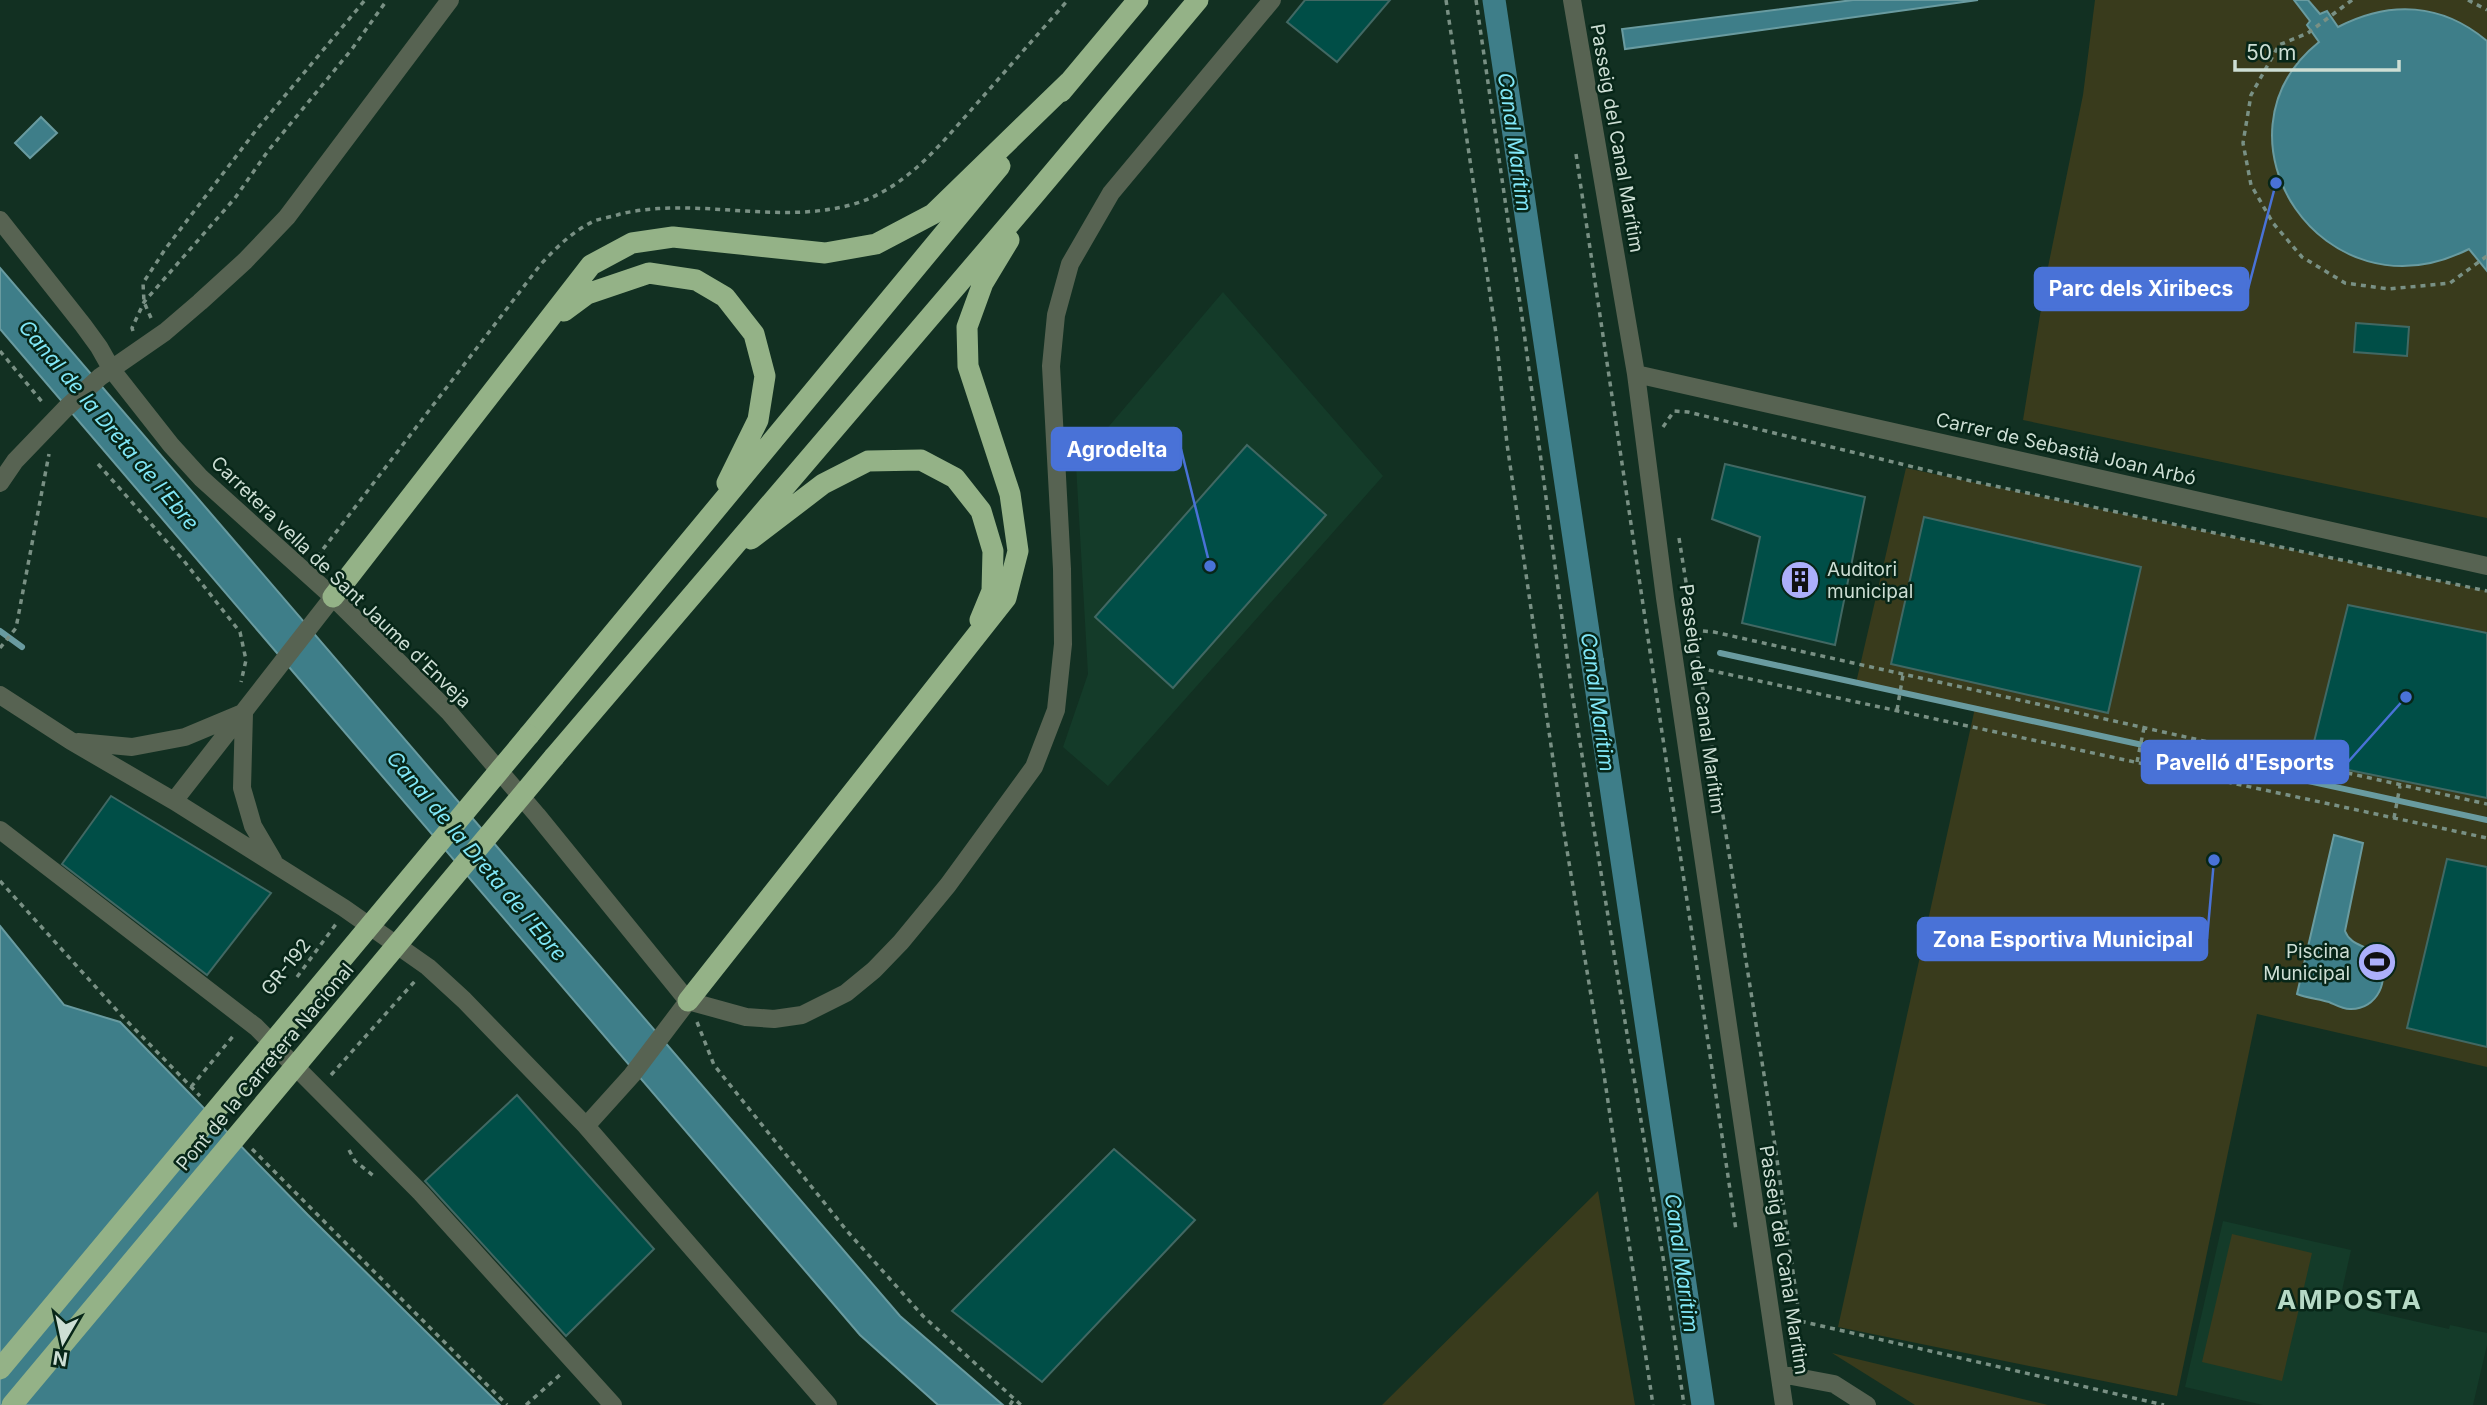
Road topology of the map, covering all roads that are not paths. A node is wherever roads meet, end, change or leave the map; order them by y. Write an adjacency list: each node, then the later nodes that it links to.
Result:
1 (450, 0): 10 (street)
2 (1138, 0): 6 (highway)
3 (1198, 0): 7 (highway)
4 (1272, 0): 24 (street)
5 (1572, 0): 11 (street, Passeig del Canal Marítim)
6 (1069, 82): 9 (highway); 13 (highway)
7 (1035, 194): 14 (highway); 17 (highway)
8 (0, 220): 10 (street, Carretera vella de Sant Jaume d'Enveja)
9 (543, 327): 13 (highway); 16 (highway)
10 (106, 373): 12 (street); 16 (street, Carretera vella de Sant Jaume d'Enveja)
11 (1636, 374): 15 (street, Carrer de Sebastià Joan Arbó); 27 (street, Passeig del Canal Marítim)
12 (0, 482)
13 (713, 512): 26 (highway, Pont de la Carretera Nacional, bridge)
14 (716, 566): 17 (highway); 28 (highway, Pont de la Carretera Nacional, bridge)
15 (2487, 566)
16 (327, 605): 19 (street); 24 (street, Carretera vella de Sant Jaume d'Enveja)
17 (970, 644): 24 (highway)
18 (0, 695): 20 (street)
19 (248, 707): 20 (street); 21 (street); 23 (street)
20 (71, 741): 21 (street)
21 (174, 801): 23 (street)
22 (0, 830): 29 (street)
23 (275, 864): 25 (street)
24 (688, 1001): 25 (street)
25 (586, 1126): 30 (street)
26 (0, 1369)
27 (1781, 1374): 31 (street, Passeig del Canal Marítim); 32 (street)
28 (12, 1405)
29 (613, 1405)
30 (828, 1405)
31 (1784, 1405)
32 (1867, 1405)

